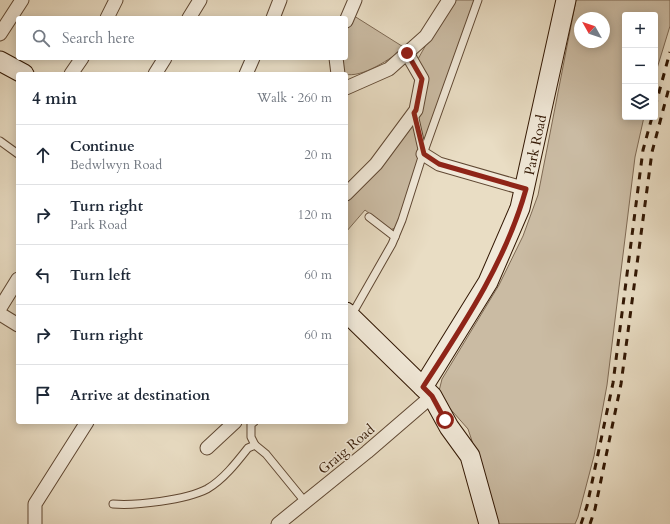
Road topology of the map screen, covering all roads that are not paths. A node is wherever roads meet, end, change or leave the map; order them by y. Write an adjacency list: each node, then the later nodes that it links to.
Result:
1 (22, 0): 13 (street)
2 (116, 0): 9 (street)
3 (200, 0): 10 (street)
4 (280, 0): 11 (street)
5 (355, 0): 12 (street)
6 (449, 0): 14 (street)
7 (478, 0): 29 (lane)
8 (566, 0): 30 (street, Park Road)
9 (108, 16)
10 (190, 16)
11 (274, 16)
12 (348, 16)
13 (0, 34)
14 (407, 53): 25 (street); 26 (street)
15 (81, 60): 21 (street)
16 (164, 60): 22 (street)
17 (253, 60): 23 (street)
18 (336, 60): 24 (street)
19 (0, 61): 20 (street)
20 (20, 72)
21 (72, 72)
22 (156, 72)
23 (247, 72)
24 (338, 72)
25 (348, 87)
26 (414, 113): 29 (lane); 31 (street)
27 (0, 141): 28 (lane)
28 (16, 153)
29 (424, 154): 30 (street); 33 (lane)
30 (526, 189): 39 (street, Park Road)
31 (348, 192)
32 (369, 217): 33 (lane)
33 (395, 237): 37 (lane)
34 (16, 281): 35 (street)
35 (0, 308)
36 (0, 314): 38 (street)
37 (348, 317): 39 (street)
38 (16, 324)
39 (428, 391): 45 (street, Graig Road); 49 (street)
40 (87, 424): 47 (street)
41 (233, 424): 44 (street)
42 (251, 424): 43 (lane)
43 (255, 445): 45 (lane); 46 (lane)
44 (206, 448)
45 (306, 503): 48 (street, Graig Road)
46 (112, 504)
47 (34, 524)
48 (278, 524)
49 (489, 524)

